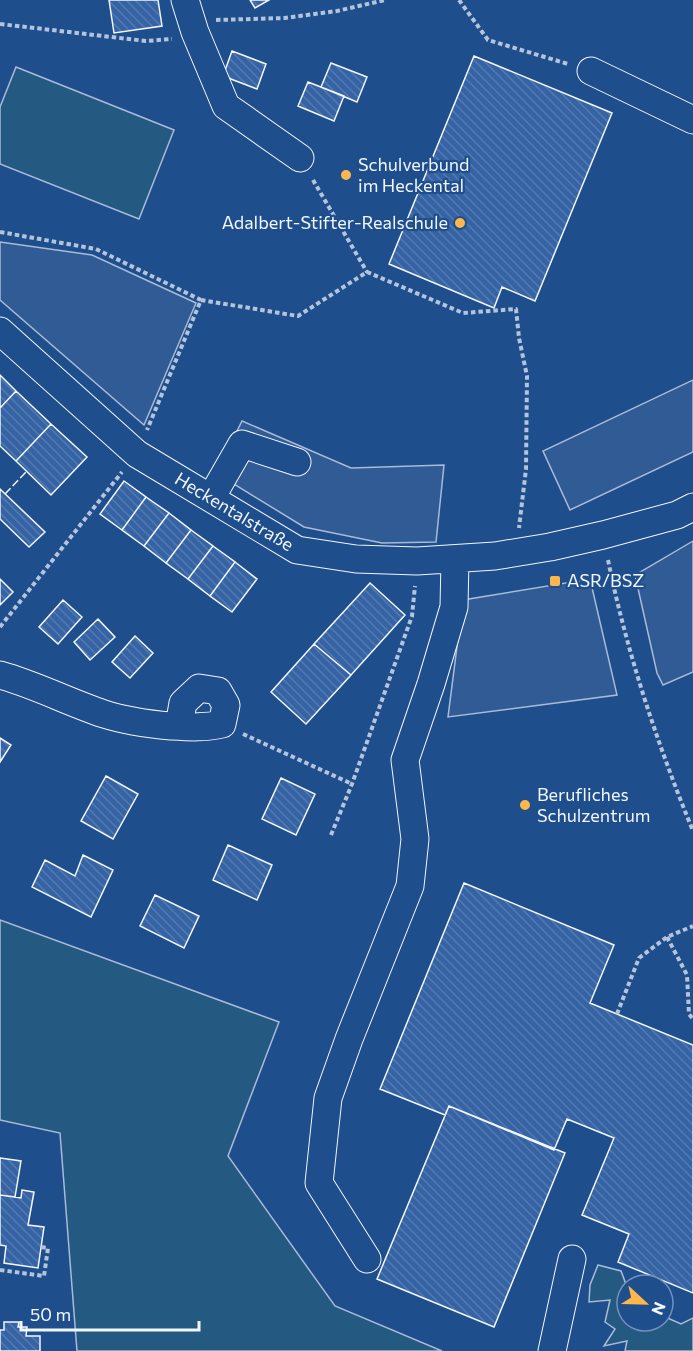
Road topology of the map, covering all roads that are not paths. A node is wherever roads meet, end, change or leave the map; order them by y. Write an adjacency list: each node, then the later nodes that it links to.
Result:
1 (185, 0): 4 (street)
2 (591, 71): 3 (street)
3 (693, 120)
4 (300, 158)
5 (0, 331): 7 (street, Heckentalstraße)
6 (297, 462): 7 (street)
7 (210, 498): 9 (street, Heckentalstraße)
8 (693, 507): 9 (street, Heckentalstraße)
9 (455, 560): 13 (street)
10 (0, 675): 11 (street)
11 (179, 726): 11 (street)
12 (572, 1258): 14 (street)
13 (367, 1259)
14 (552, 1351)

